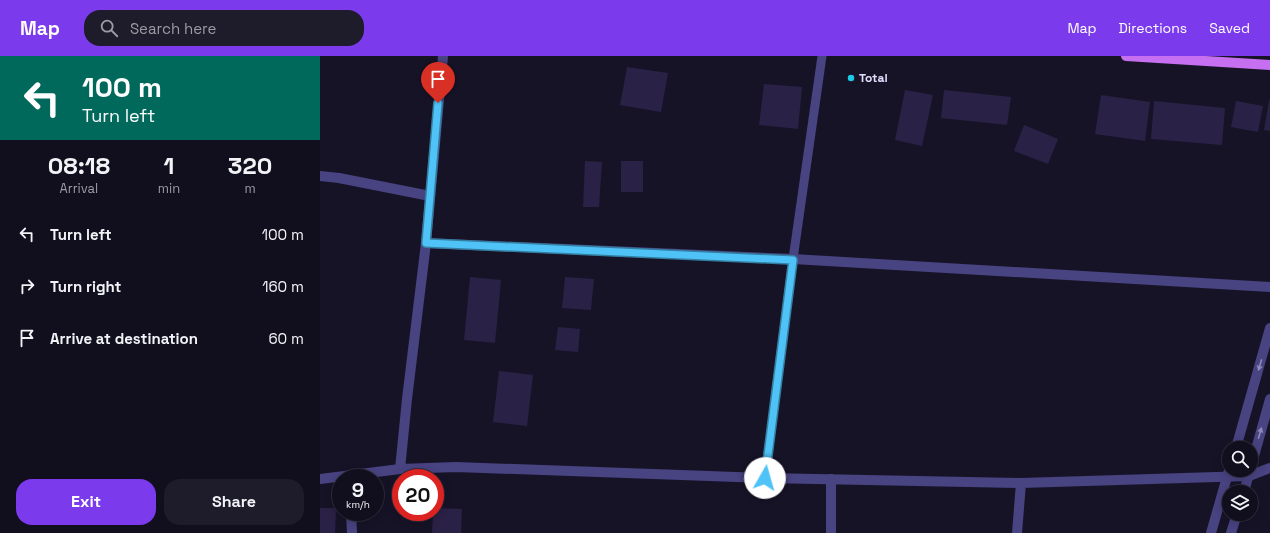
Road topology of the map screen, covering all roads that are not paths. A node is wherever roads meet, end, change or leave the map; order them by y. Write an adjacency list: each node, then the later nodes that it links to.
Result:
1 (443, 56): 6 (street)
2 (822, 56): 8 (lane)
3 (1126, 56): 4 (main road)
4 (1270, 65)
5 (320, 176): 6 (street)
6 (430, 196): 7 (street)
7 (426, 243): 8 (street); 15 (street)
8 (793, 260): 9 (street); 20 (lane)
9 (1270, 287)
10 (1270, 328): 12 (street, one-way to 12)
11 (1270, 399): 13 (street, one-way to 11)
12 (1238, 441)
13 (1258, 442)
14 (1270, 468): 16 (street)
15 (400, 469): 20 (street)
16 (1258, 470)
17 (1222, 473): 23 (street)
18 (1227, 477): 29 (street)
19 (332, 478): 21 (street)
20 (765, 478): 22 (street)
21 (320, 479)
22 (831, 479): 23 (street); 27 (street)
23 (1021, 483): 28 (street)
24 (351, 521): 26 (street)
25 (1235, 521): 30 (street)
26 (352, 533)
27 (831, 533)
28 (1016, 533)
29 (1211, 533)
30 (1231, 533)

